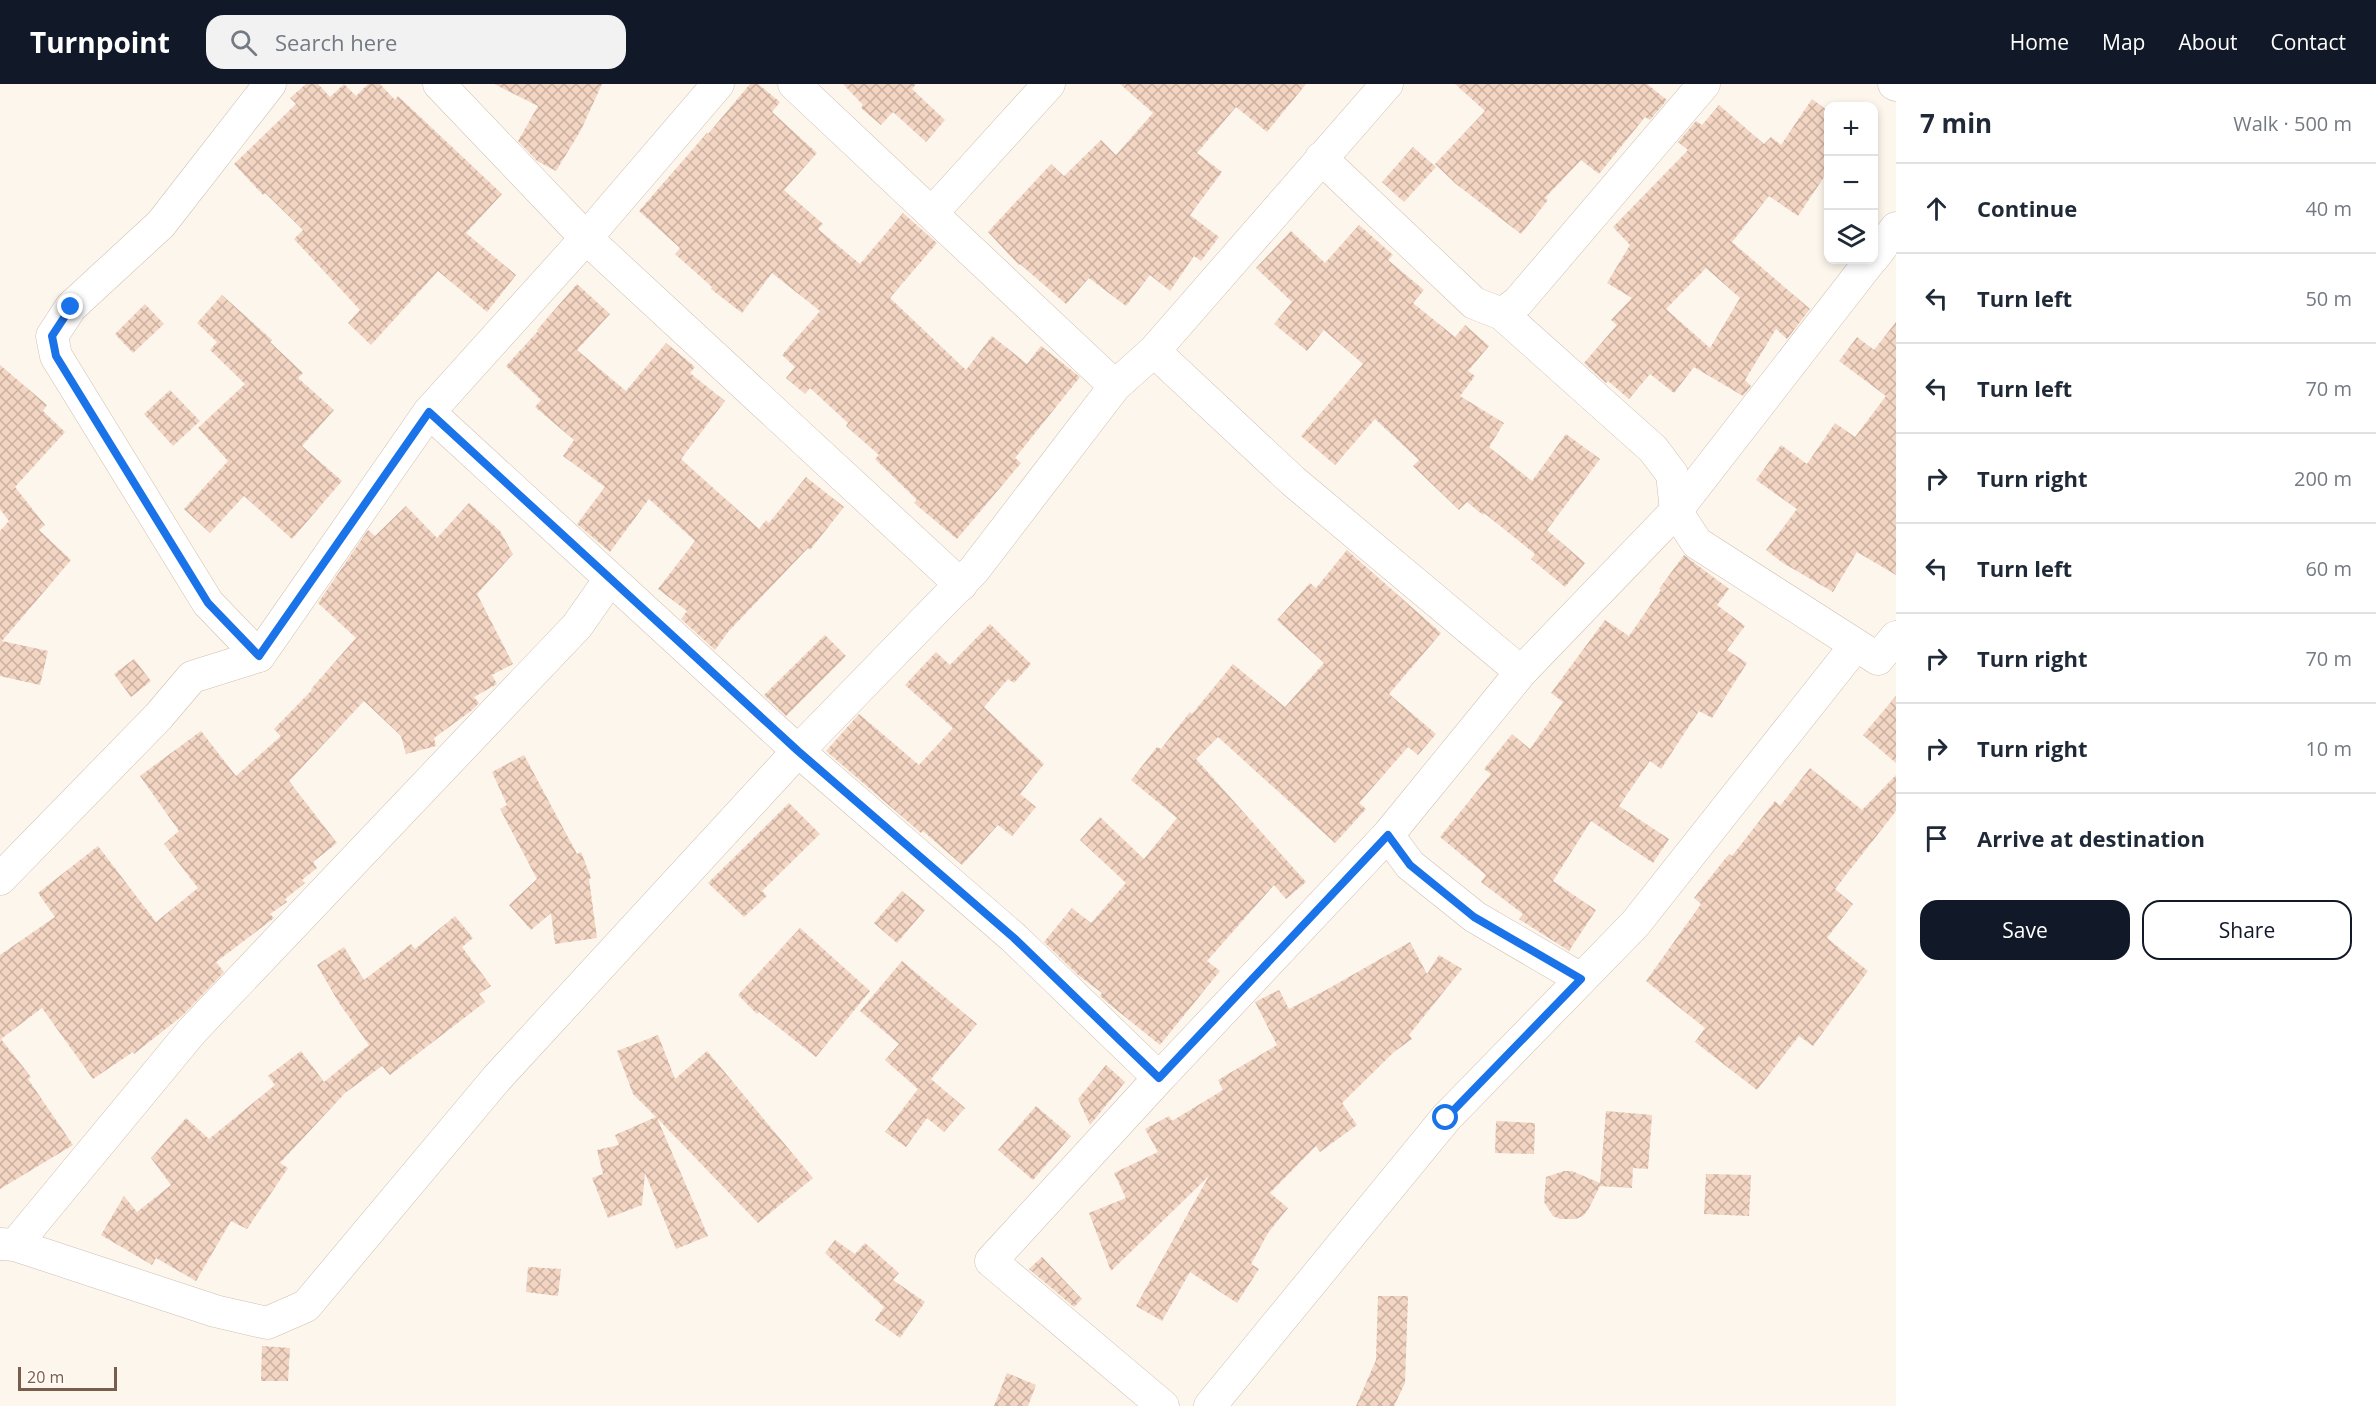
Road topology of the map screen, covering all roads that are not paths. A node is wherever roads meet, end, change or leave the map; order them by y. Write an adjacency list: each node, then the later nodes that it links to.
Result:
1 (270, 84): 22 (street)
2 (439, 84): 11 (street)
3 (718, 84): 11 (street)
4 (794, 84): 9 (street)
5 (1049, 84): 9 (street)
6 (1388, 84): 8 (street)
7 (1704, 84): 14 (street)
8 (1321, 158): 14 (street); 15 (street)
9 (932, 213): 16 (street)
10 (1896, 228): 12 (street)
11 (586, 238): 17 (street); 20 (street)
12 (1878, 250)
13 (1867, 264): 18 (street)
14 (1502, 314): 18 (street)
15 (1154, 351): 16 (street); 23 (street)
16 (1115, 386): 20 (street)
17 (429, 412): 19 (street); 22 (street)
18 (1676, 511): 21 (street); 23 (street)
19 (610, 579): 24 (street); 29 (street)
20 (961, 585): 24 (street)
21 (1881, 653): 27 (street)
22 (259, 656): 26 (street)
23 (1521, 672): 25 (street)
24 (798, 751): 28 (street); 29 (street)
25 (1388, 835): 27 (street); 28 (street)
26 (0, 879)
27 (1581, 979): 31 (street)
28 (1159, 1078): 30 (street)
29 (8, 1244)
30 (1163, 1406)
31 (1210, 1406)

